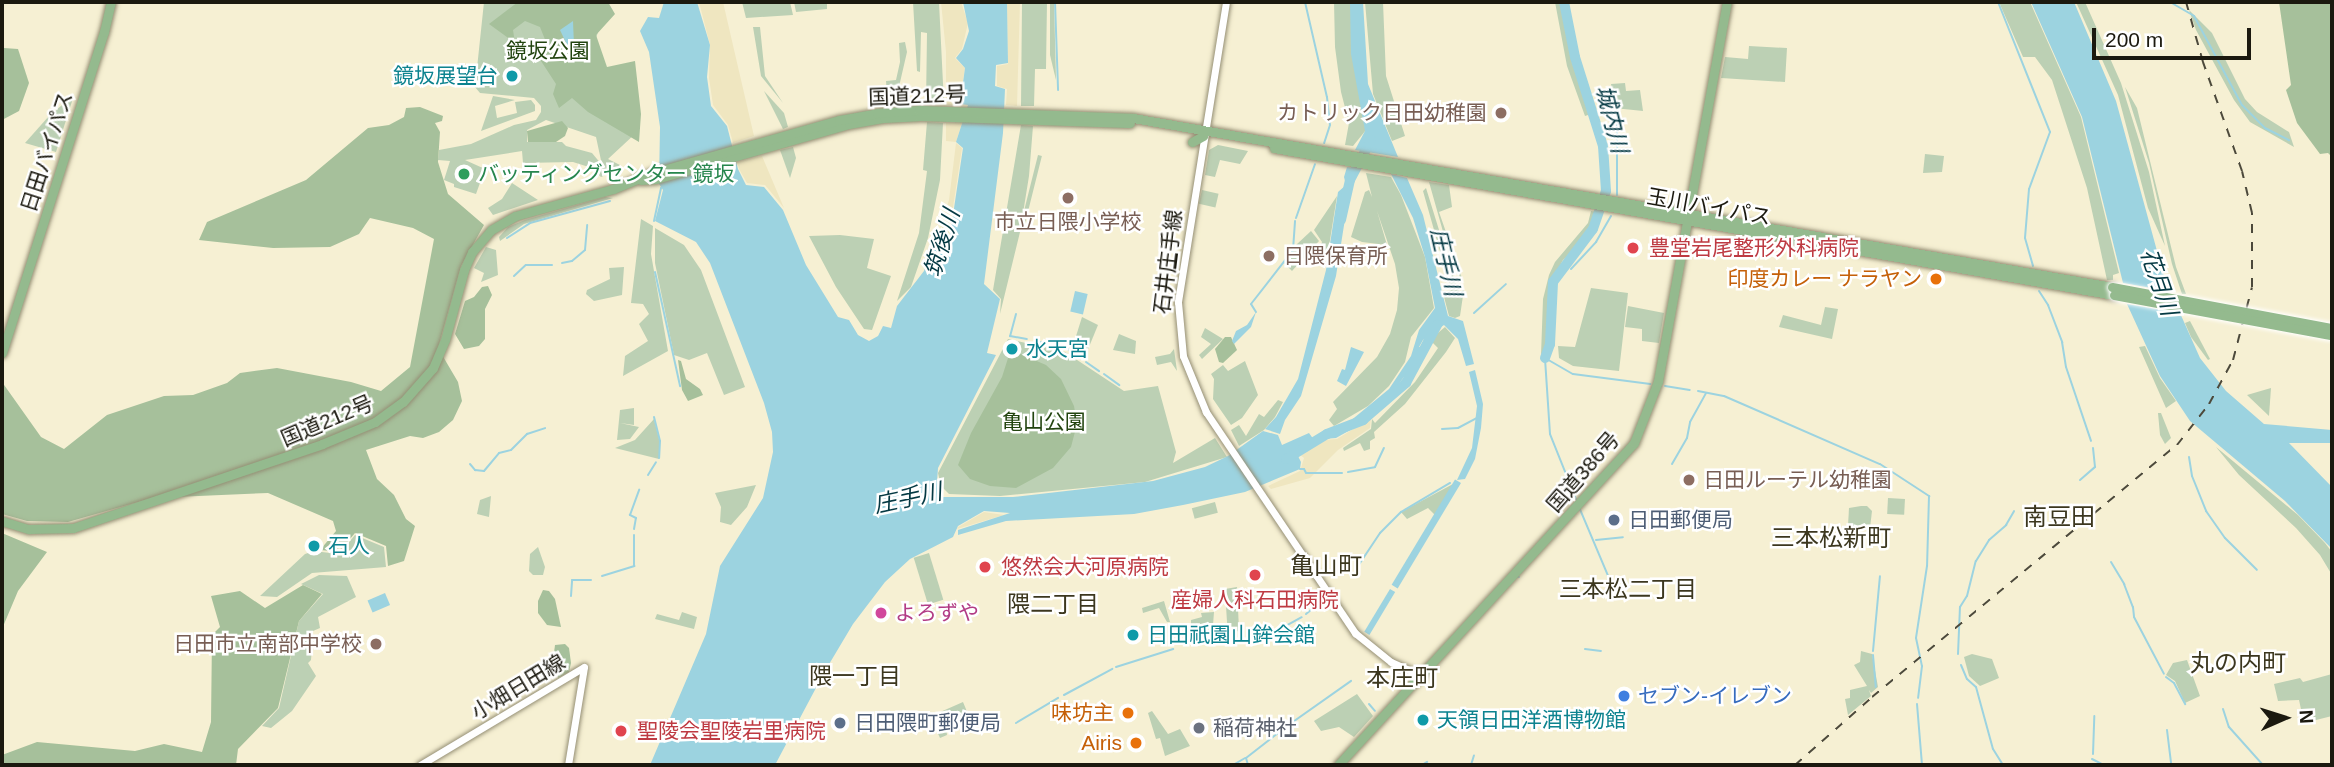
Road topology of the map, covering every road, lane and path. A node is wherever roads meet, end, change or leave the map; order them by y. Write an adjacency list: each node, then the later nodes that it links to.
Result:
1 (111, 2): 9 (highway, 日田バイパス)
2 (1226, 2): 5 (main road, 石井庄手線)
3 (1727, 2): 7 (highway, 国道386号)
4 (1197, 120): 5 (highway)
5 (1203, 133): 6 (highway); 7 (highway, 玉川バイパス); 10 (highway, 国道212号); 11 (main road, 石井庄手線)
6 (1192, 142)
7 (1688, 217): 8 (highway, 玉川バイパス, bridge); 11 (highway, 国道386号)
8 (2332, 331)
9 (2, 353)
10 (2, 520)
11 (1422, 676): 14 (highway, 国道386号)
12 (420, 765): 13 (main road, 小畑日田線)
13 (568, 765)
14 (1338, 765)

